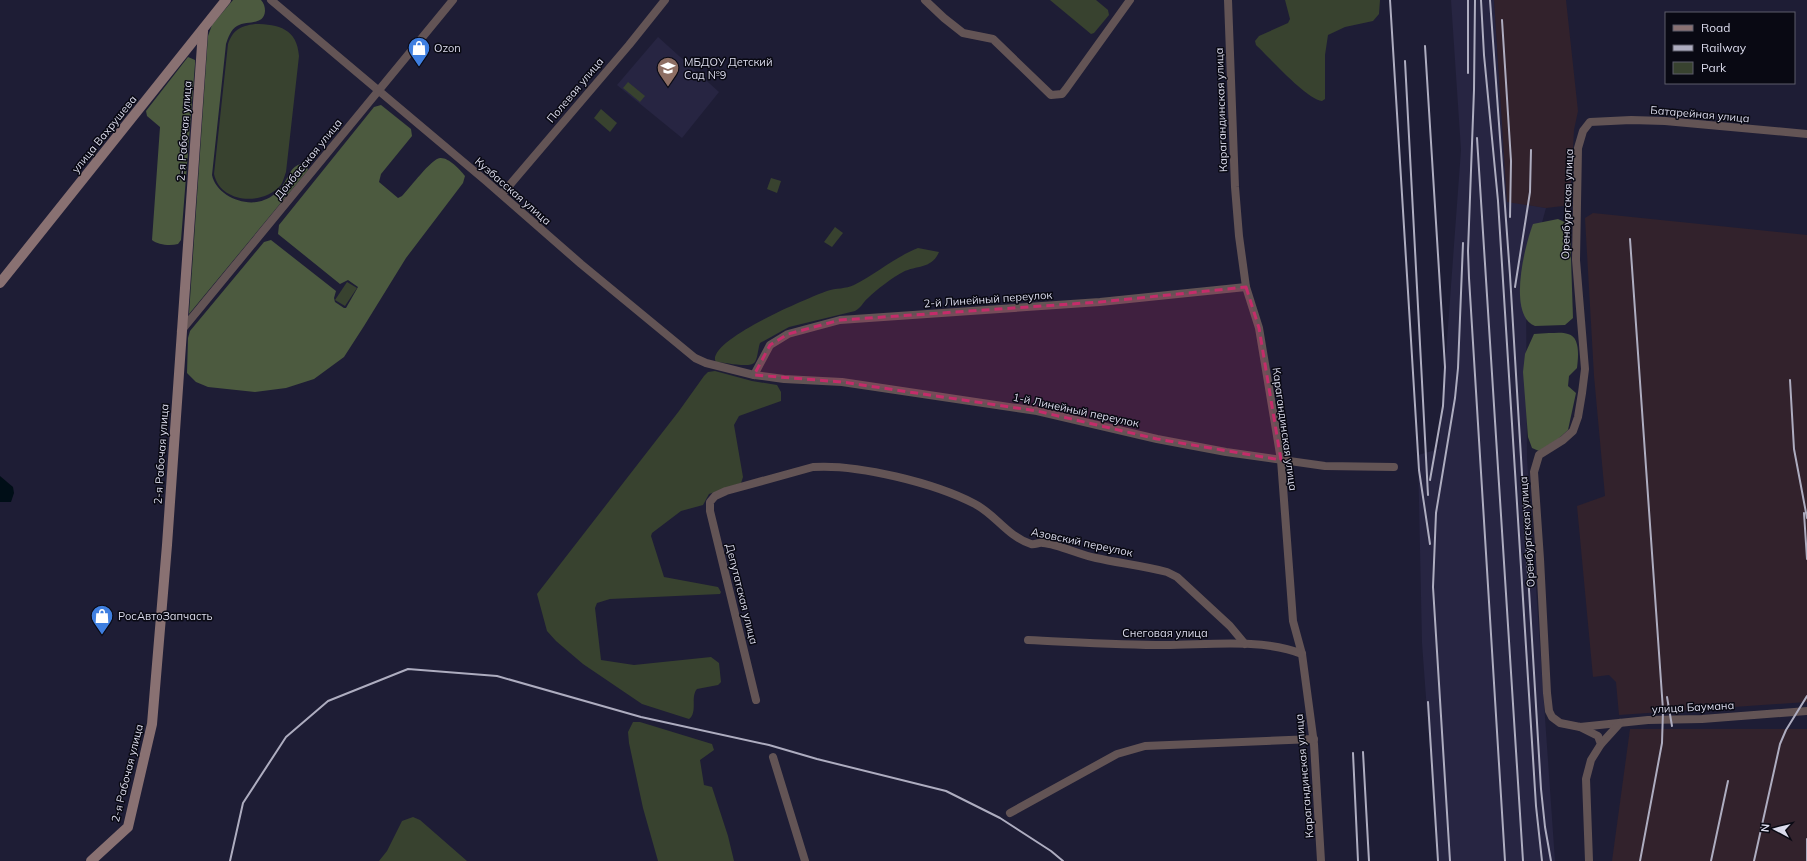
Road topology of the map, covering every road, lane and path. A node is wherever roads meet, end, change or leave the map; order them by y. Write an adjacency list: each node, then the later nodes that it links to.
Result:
1 (226, 0): 8 (main road, улица Вахрушева)
2 (271, 0): 9 (street, Кузбасская улица)
3 (453, 0): 9 (street, Донбасская улица)
4 (665, 0): 12 (street, Полевая улица)
5 (926, 0): 6 (street)
6 (1130, 0)
7 (1228, 0): 14 (street, Карагандинская улица)
8 (204, 30): 13 (main road, улица Вахрушева); 15 (main road, 2-я Рабочая улица)
9 (378, 90): 12 (street, Кузбасская улица); 15 (street, Донбасская улица)
10 (1590, 122): 11 (street, Батарейная улица); 26 (street, Оренбургская улица)
11 (1807, 134)
12 (502, 194): 16 (street, Кузбасская улица)
13 (0, 283)
14 (1246, 287): 16 (street, 2-й Линейный переулок); 17 (street, Карагандинская улица)
15 (181, 332): 31 (main road, 2-я Рабочая улица)
16 (754, 375): 17 (street, 1-й Линейный переулок)
17 (1281, 460): 18 (street, 1-й Линейный переулок); 22 (street, Карагандинская улица)
18 (1394, 467)
19 (715, 496): 21 (street, Азовский переулок); 23 (street, Депутатская улица)
20 (1028, 640): 21 (street, Снеговая улица)
21 (1245, 644): 22 (street, Снеговая улица)
22 (1302, 654): 27 (street, Карагандинская улица)
23 (756, 700)
24 (1807, 711): 25 (street, улица Баумана)
25 (1620, 723): 26 (street, улица Баумана); 28 (street)
26 (1580, 726): 28 (street)
27 (1314, 739): 30 (street); 33 (street, Карагандинская улица)
28 (1601, 744): 34 (street)
29 (773, 757): 32 (street)
30 (1010, 813)
31 (91, 861)
32 (805, 861)
33 (1321, 861)
34 (1589, 861)

